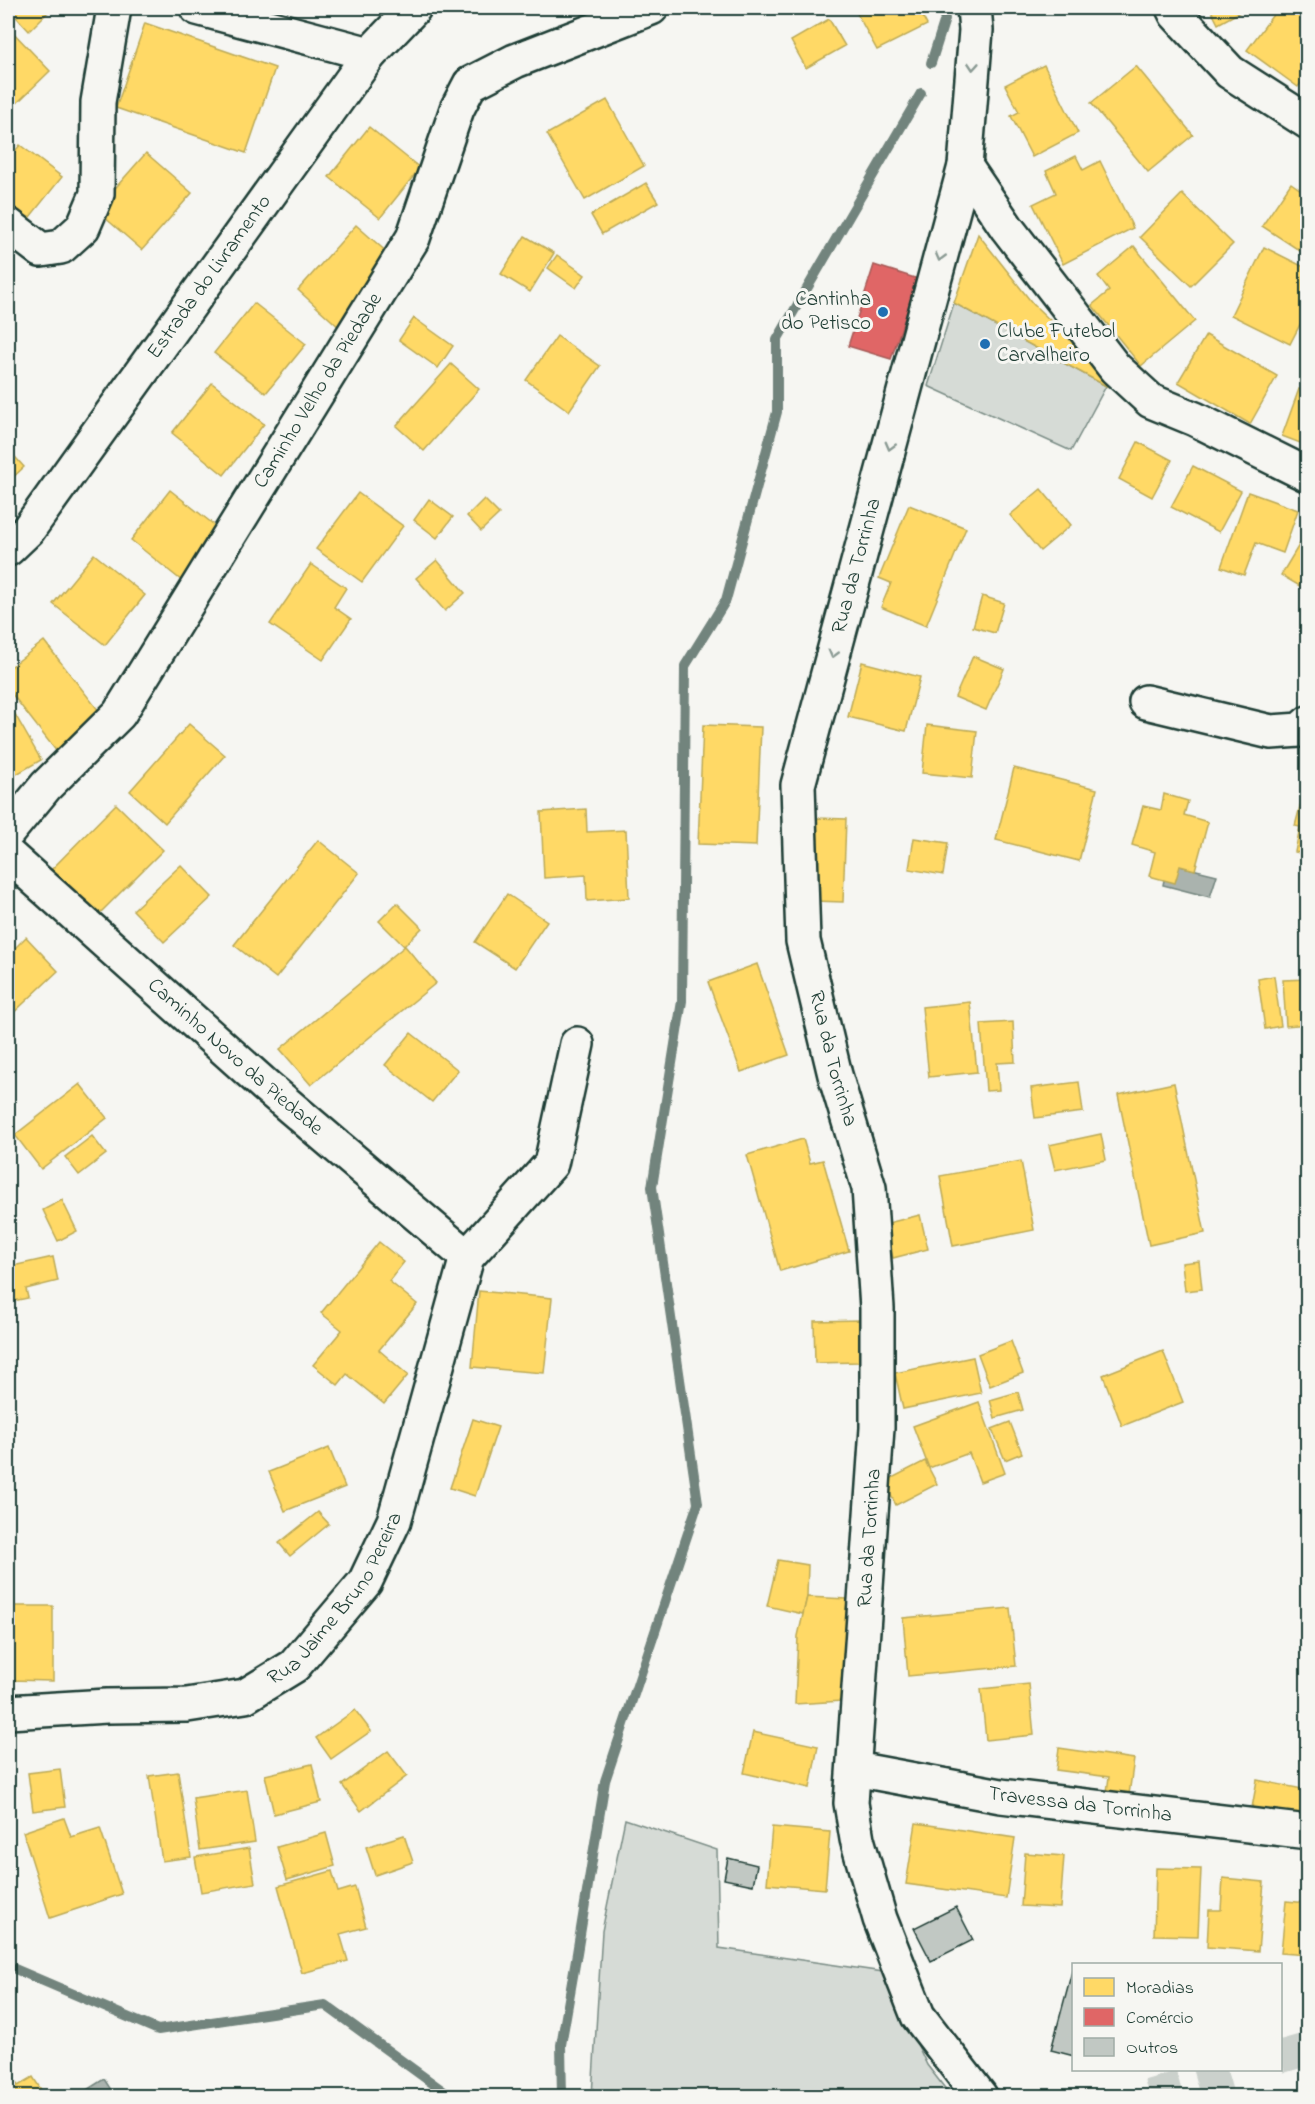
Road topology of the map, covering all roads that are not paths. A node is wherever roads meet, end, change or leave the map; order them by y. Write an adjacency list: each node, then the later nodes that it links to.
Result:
1 (114, 8): 10 (street)
2 (197, 8): 7 (street)
3 (414, 8): 7 (street, Estrada do Livramento)
4 (651, 8): 15 (street, Caminho Velho da Piedade)
5 (974, 8): 9 (street, Rua da Torrinha, one-way to 9)
6 (1173, 8): 8 (street)
7 (370, 54): 12 (street, Estrada do Livramento)
8 (1308, 122)
9 (965, 166): 11 (street); 20 (street, Rua da Torrinha, one-way to 20)
10 (8, 225)
11 (1308, 475)
12 (8, 549)
13 (1146, 702): 14 (street)
14 (1308, 723)
15 (8, 832)
16 (8, 855): 18 (street, Caminho Novo da Piedade)
17 (577, 1044): 18 (street)
18 (467, 1257): 19 (street, Rua Jaime Bruno Pereira)
19 (8, 1712)
20 (855, 1768): 21 (street, Travessa da Torrinha); 22 (street, Rua da Torrinha)
21 (1308, 1832)
22 (980, 2097)

